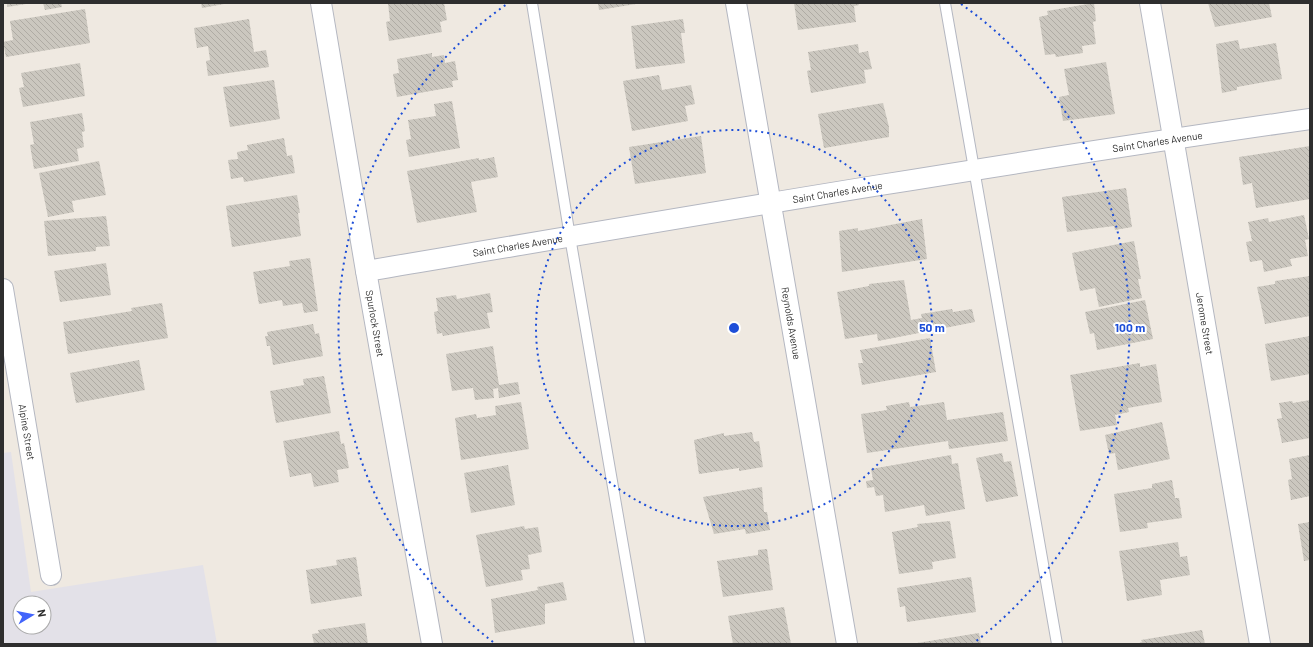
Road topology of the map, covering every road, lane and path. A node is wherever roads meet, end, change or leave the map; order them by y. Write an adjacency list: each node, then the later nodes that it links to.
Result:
1 (321, 3): 11 (street, Spurlock Street)
2 (532, 3): 10 (lane)
3 (736, 3): 9 (street, Reynolds Avenue)
4 (945, 3): 8 (lane)
5 (1150, 3): 7 (street, Jerome Street)
6 (1310, 119): 7 (street, Saint Charles Avenue)
7 (1172, 139): 8 (street, Saint Charles Avenue); 18 (street, Jerome Street)
8 (973, 171): 9 (street, Saint Charles Avenue); 17 (lane)
9 (770, 203): 10 (street, Saint Charles Avenue); 16 (street, Reynolds Avenue)
10 (570, 237): 11 (street, Saint Charles Avenue); 15 (lane)
11 (366, 271): 14 (street, Spurlock Street)
12 (3, 289): 13 (street, Alpine Street)
13 (51, 576)
14 (432, 644)
15 (640, 644)
16 (847, 644)
17 (1057, 644)
18 (1260, 644)

